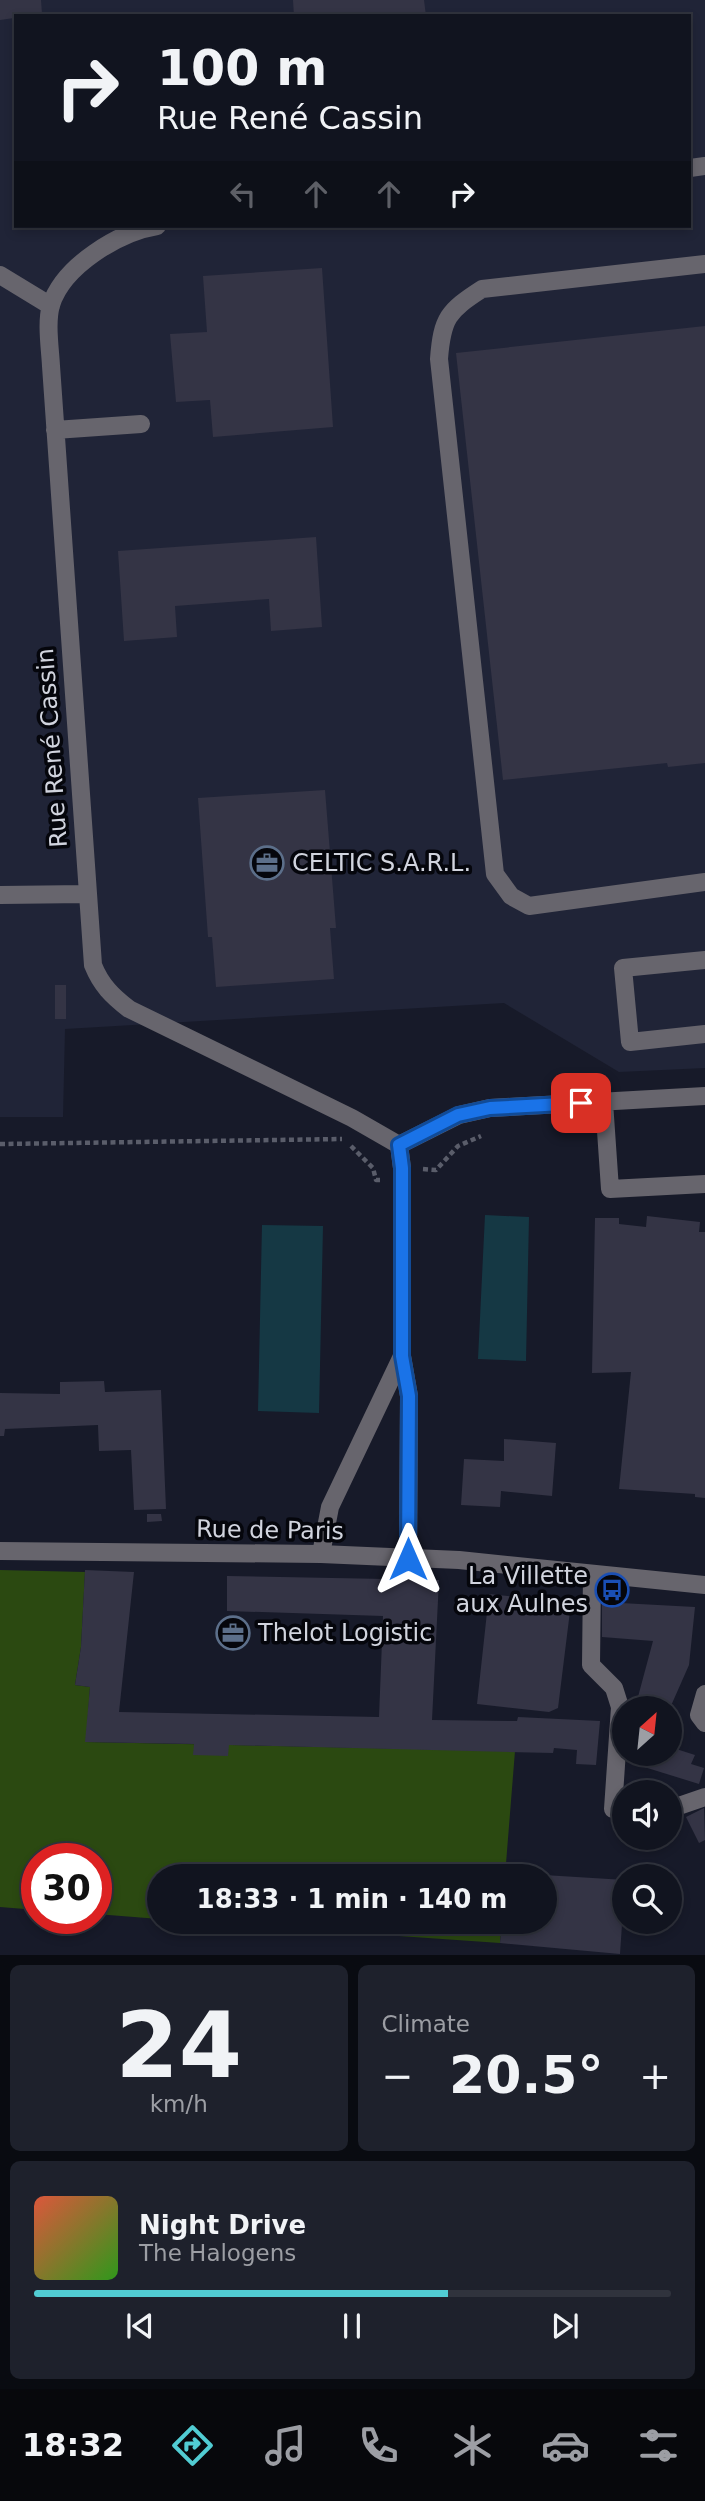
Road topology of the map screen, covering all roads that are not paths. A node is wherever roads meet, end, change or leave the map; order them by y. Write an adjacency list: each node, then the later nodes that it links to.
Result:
1 (148, 228): 4 (street)
2 (705, 264): 7 (street)
3 (0, 275): 4 (street)
4 (51, 306): 6 (street, Rue René Cassin)
5 (141, 424): 6 (street)
6 (55, 430): 8 (street, Rue René Cassin)
7 (705, 882)
8 (86, 894): 9 (street); 14 (street, Rue René Cassin)
9 (0, 895)
10 (705, 960): 11 (street)
11 (705, 1034)
12 (705, 1096): 13 (street)
13 (604, 1102): 14 (street); 15 (street)
14 (399, 1145): 16 (street)
15 (705, 1185)
16 (402, 1356): 18 (street); 19 (street)
17 (0, 1550): 18 (street, Rue de Paris)
18 (321, 1554): 19 (street, Rue de Paris)
19 (408, 1559): 20 (street, Rue de Paris)
20 (592, 1574): 21 (street, Rue de Paris); 24 (street)
21 (705, 1585)
22 (705, 1694): 23 (street)
23 (705, 1723)
24 (615, 1780)
25 (705, 1797): 26 (street)
26 (682, 1804)

